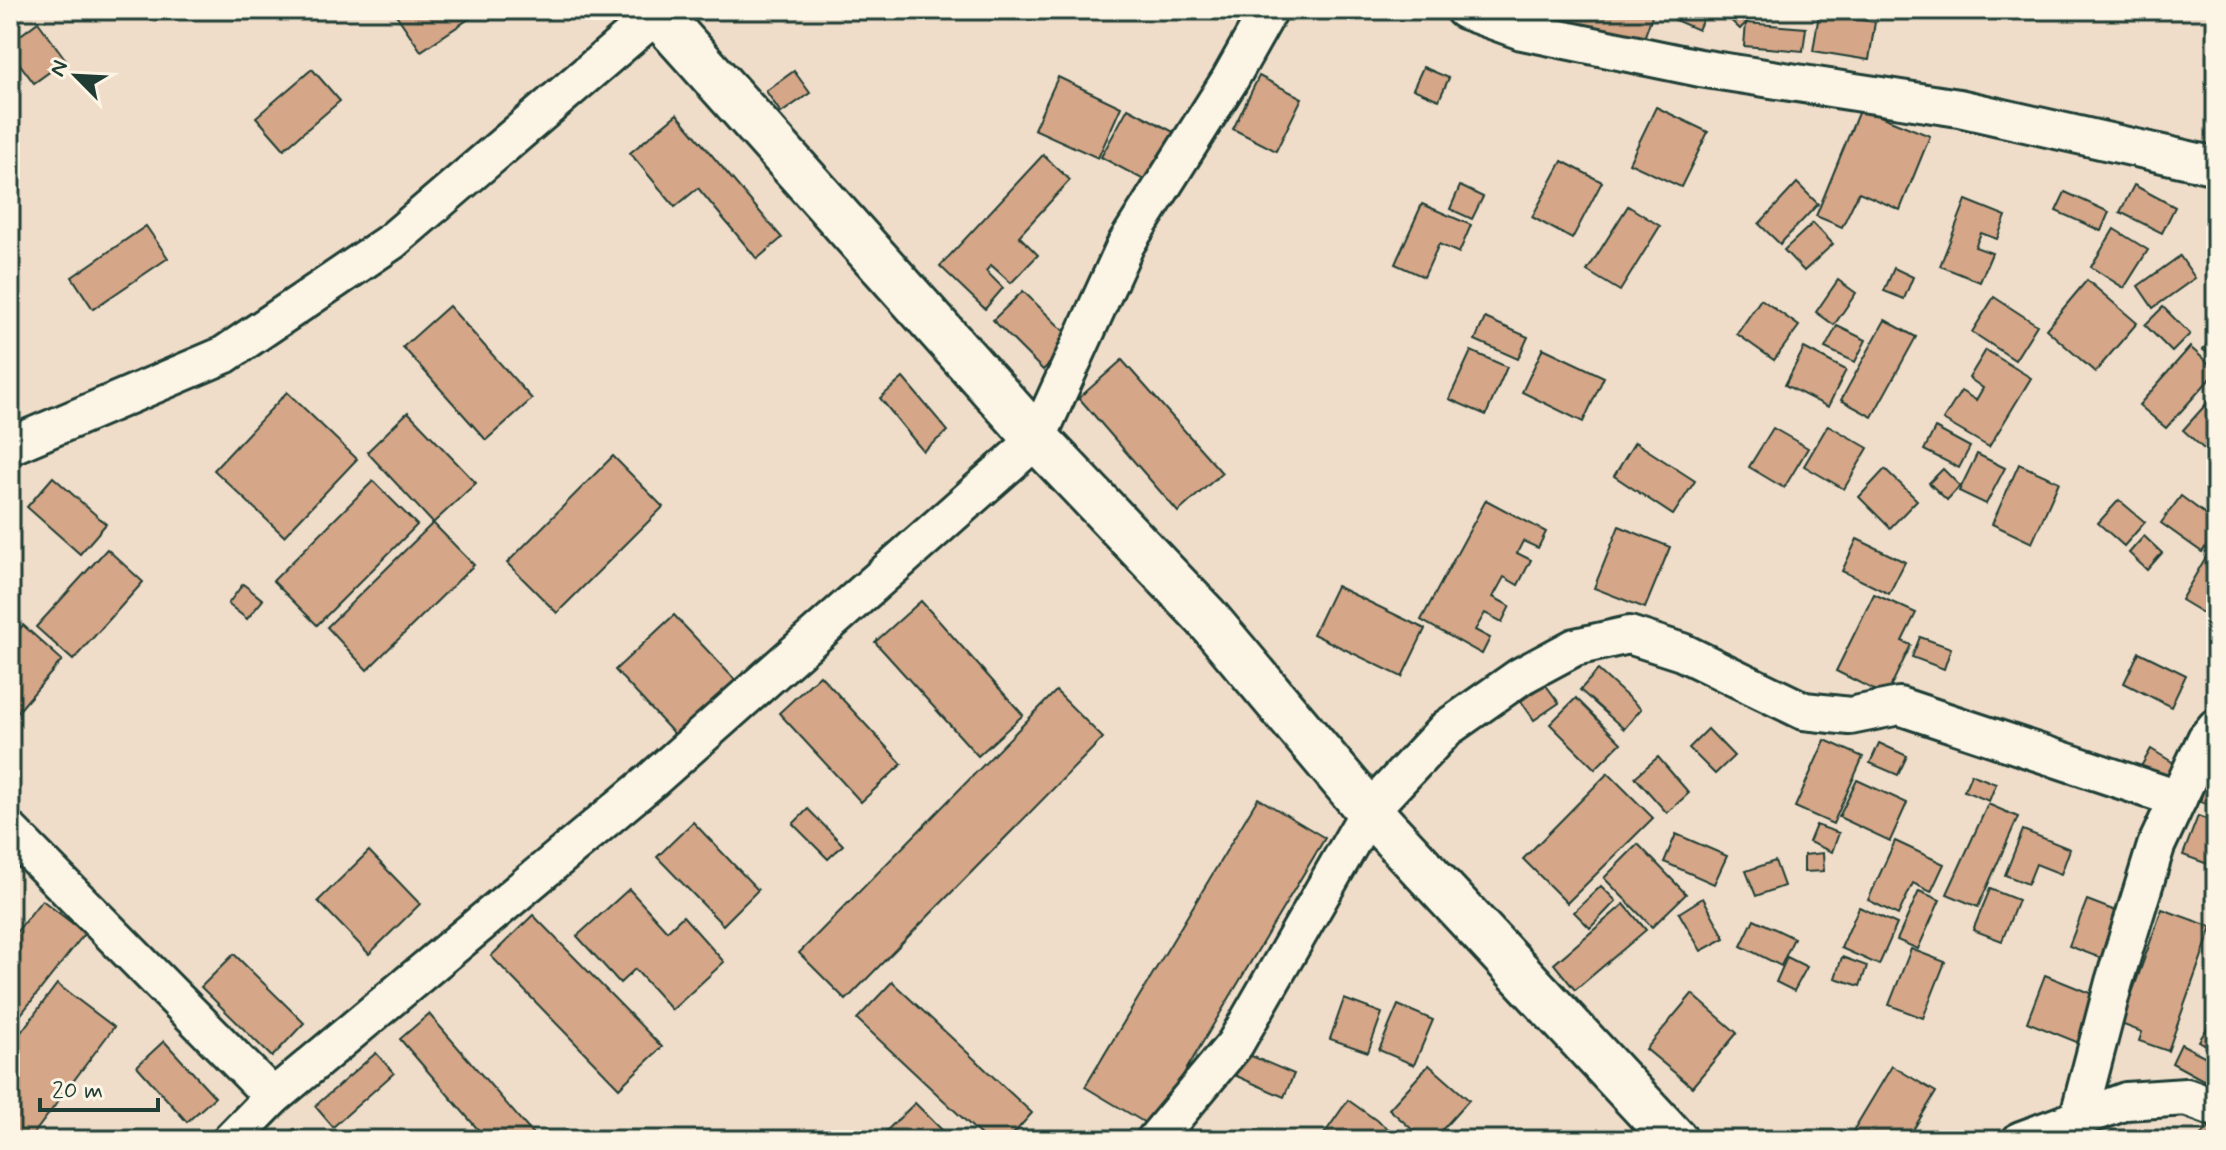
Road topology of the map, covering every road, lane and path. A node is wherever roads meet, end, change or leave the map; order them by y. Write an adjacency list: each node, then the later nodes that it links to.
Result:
1 (1269, 10): 5 (street)
2 (1464, 10): 4 (street)
3 (656, 12): 5 (main road); 6 (street)
4 (2216, 166)
5 (1037, 439): 9 (main road); 11 (street)
6 (10, 446)
7 (2216, 727): 8 (street)
8 (2178, 799): 9 (street); 13 (street)
9 (1369, 811): 15 (street); 16 (main road)
10 (10, 831): 11 (street)
11 (273, 1097): 14 (street)
12 (2216, 1108): 13 (street)
13 (2078, 1119): 17 (street)
14 (231, 1140)
15 (1155, 1140)
16 (1675, 1140)
17 (2021, 1140)

